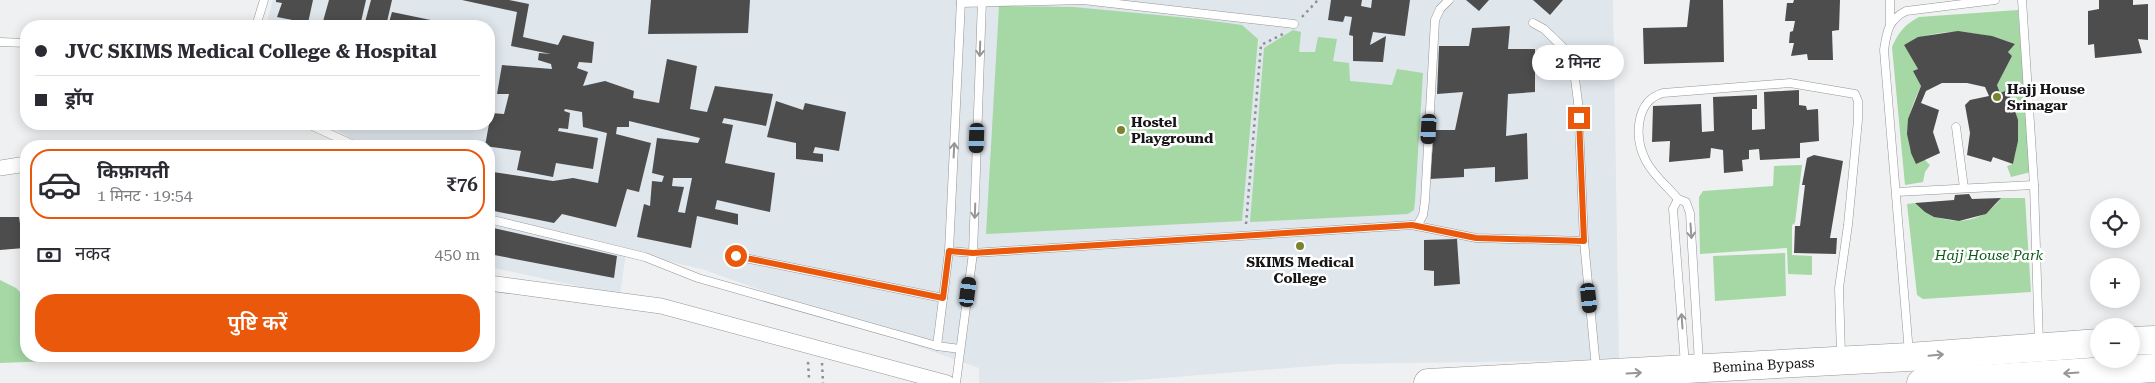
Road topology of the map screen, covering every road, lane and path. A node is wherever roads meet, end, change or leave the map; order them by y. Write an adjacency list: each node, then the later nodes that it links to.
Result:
1 (264, 0): 9 (lane)
2 (1318, 0): 12 (path)
3 (1449, 0): 25 (lane)
4 (1890, 0): 11 (lane)
5 (1995, 0): 11 (lane)
6 (2022, 0): 20 (lane)
7 (961, 1): 8 (lane); 28 (lane, one-way to 7)
8 (981, 2): 12 (lane); 29 (lane, one-way to 29)
9 (258, 20)
10 (1533, 23): 27 (lane)
11 (1890, 23): 22 (lane)
12 (1294, 24): 26 (path)
13 (0, 42): 14 (lane)
14 (20, 43)
15 (1956, 127): 21 (lane)
16 (321, 130): 17 (lane)
17 (343, 140)
18 (20, 165): 19 (street)
19 (0, 168)
20 (2034, 184): 21 (lane); 37 (lane)
21 (1964, 188): 22 (lane)
22 (1896, 192): 41 (lane)
23 (1678, 199): 42 (lane); 44 (lane, one-way to 23); 44 (lane, one-way to 44)
24 (495, 220): 36 (lane)
25 (1416, 226): 26 (lane); 27 (lane)
26 (1245, 236): 29 (lane)
27 (1584, 241): 45 (lane)
28 (949, 251): 29 (lane); 32 (lane)
29 (973, 253): 38 (lane)
30 (736, 256): 32 (lane)
31 (495, 284): 49 (street)
32 (943, 298): 36 (lane)
33 (2155, 340): 34 (highway)
34 (2140, 341)
35 (2090, 343): 37 (highway, Bemina Bypass)
36 (938, 346): 38 (lane)
37 (2040, 346): 41 (highway, Bemina Bypass, one-way to 37)
38 (960, 349): 50 (lane)
39 (822, 355): 48 (path)
40 (808, 356): 46 (path)
41 (1909, 357): 42 (highway, Bemina Bypass)
42 (1841, 361): 44 (highway, Bemina Bypass)
43 (2155, 368): 47 (highway, one-way to 47)
44 (1692, 369): 45 (highway, Bemina Bypass, one-way to 44)
45 (1596, 375): 51 (highway, Bemina Bypass)
46 (809, 378)
47 (1937, 382)
48 (823, 383)
49 (947, 383)
50 (956, 383)
51 (1428, 383)

